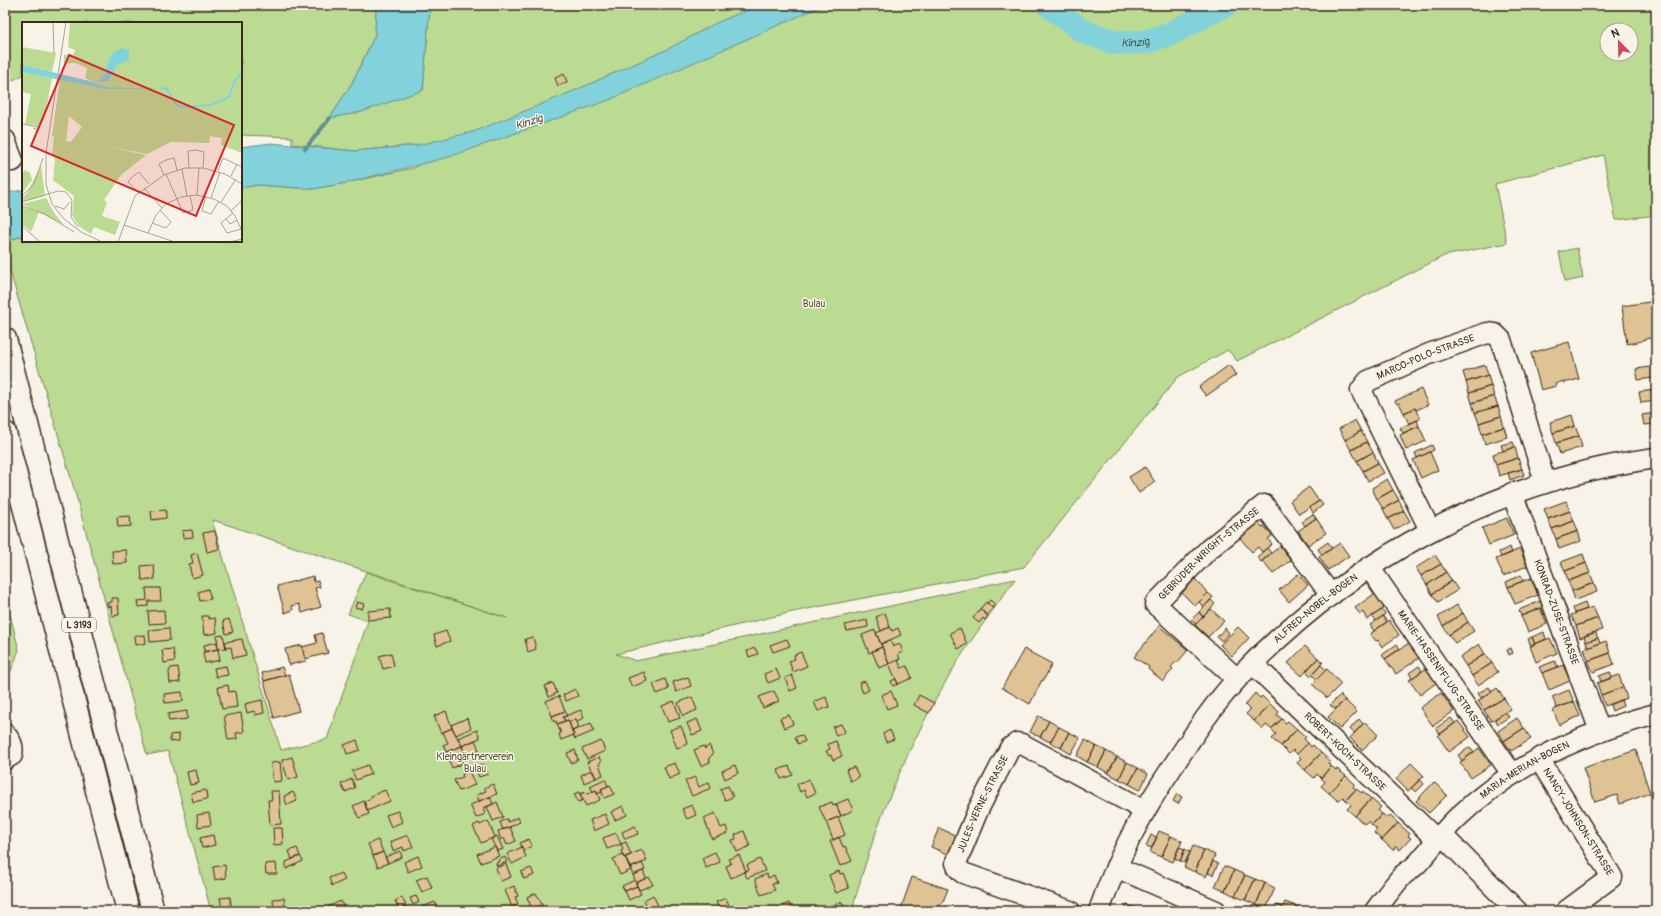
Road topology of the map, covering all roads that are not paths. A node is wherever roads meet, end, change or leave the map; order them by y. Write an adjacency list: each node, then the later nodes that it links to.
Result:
1 (5, 140): 2 (street)
2 (13, 161)
3 (5, 339): 24 (highway, L 3193)
4 (5, 434): 23 (highway, L 3193)
5 (1656, 458): 6 (street, ALFRED-NOBEL-BOGEN)
6 (1545, 482): 7 (street, ALFRED-NOBEL-BOGEN); 8 (street, MARCO-POLO-STRASSE)
7 (1512, 493): 8 (street, ALFRED-NOBEL-BOGEN); 14 (street, KONRAD-ZUSE-STRASSE)
8 (1430, 530): 9 (street, ALFRED-NOBEL-BOGEN)
9 (1369, 567): 10 (street, ALFRED-NOBEL-BOGEN); 18 (street, MARIE-HASSENPFLUG-STRASSE)
10 (1331, 595): 11 (street, ALFRED-NOBEL-BOGEN); 12 (street, GEBRÜDER-WRIGHT-STRASSE)
11 (1253, 664): 12 (street, ALFRED-NOBEL-BOGEN); 20 (street, ROBERT-KOCH-STRASSE)
12 (1237, 679): 19 (street, ALFRED-NOBEL-BOGEN)
13 (1656, 714): 14 (street, MARIA-MERIAN-BOGEN)
14 (1600, 731): 17 (street, MARIA-MERIAN-BOGEN)
15 (5, 734): 16 (street)
16 (5, 759)
17 (1539, 759): 18 (street, MARIA-MERIAN-BOGEN); 31 (street, NANCY-JOHNSON-STRASSE)
18 (1512, 774): 20 (street, MARIA-MERIAN-BOGEN)
19 (1144, 810): 22 (street, ALFRED-NOBEL-BOGEN); 25 (street, JULES-VERNE-STRASSE)
20 (1438, 837): 21 (street, MARIA-MERIAN-BOGEN); 30 (street)
21 (1417, 864): 28 (street, MARIA-MERIAN-BOGEN); 29 (street, MARIA-MERIAN-BOGEN)
22 (1116, 867): 26 (street, ALFRED-NOBEL-BOGEN); 27 (street)
23 (128, 911)
24 (153, 911)
25 (1070, 911)
26 (1098, 911)
27 (1216, 911)
28 (1375, 911)
29 (1392, 911)
30 (1517, 911)
31 (1566, 911)

